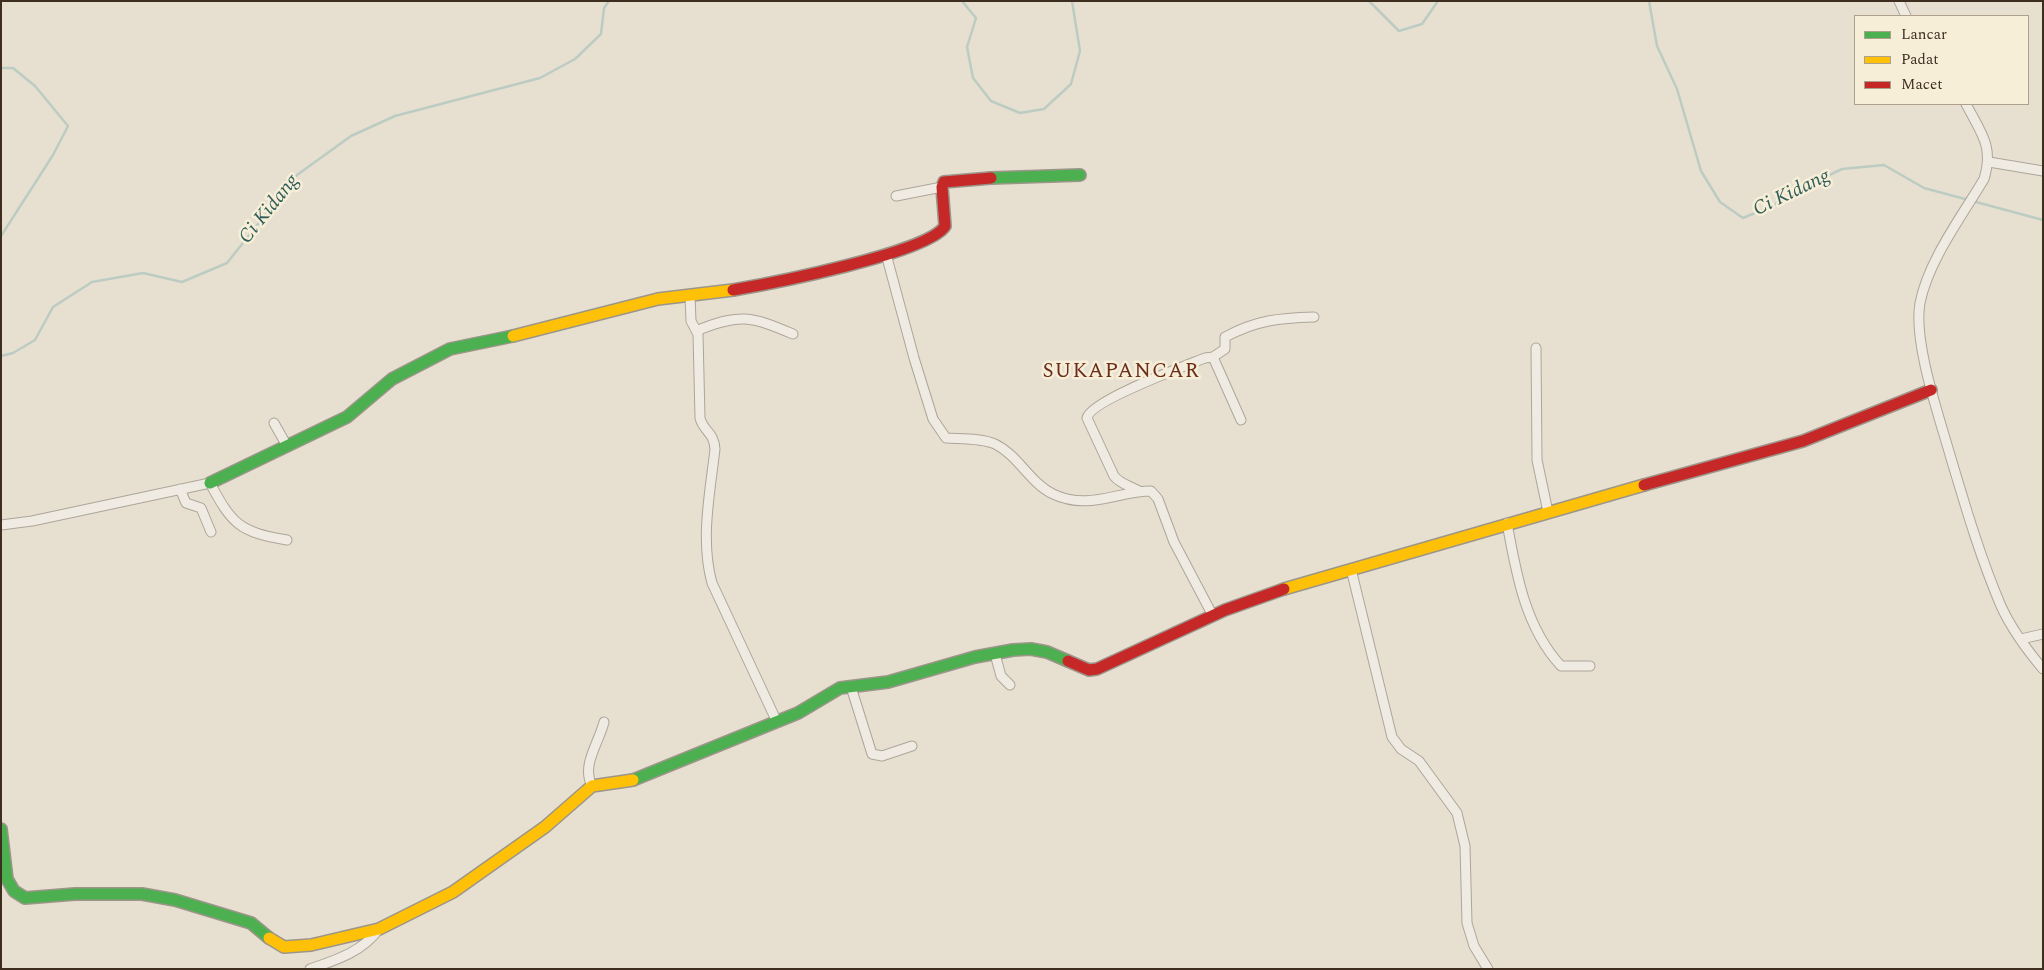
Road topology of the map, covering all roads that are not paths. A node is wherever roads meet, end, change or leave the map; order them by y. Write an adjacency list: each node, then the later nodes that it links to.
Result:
1 (1899, 1): 2 (street)
2 (1906, 15)
3 (1966, 105): 4 (street)
4 (1990, 162): 5 (street); 16 (street)
5 (2043, 171)
6 (1080, 175): 7 (street)
7 (942, 188): 8 (street); 9 (street)
8 (896, 196)
9 (886, 254): 10 (street); 22 (street)
10 (690, 296): 12 (street); 19 (street)
11 (1314, 318): 15 (street)
12 (696, 331): 13 (street); 38 (street)
13 (793, 334)
14 (1536, 348): 23 (street)
15 (1213, 357): 17 (street); 22 (street)
16 (1931, 390): 23 (street); 31 (street)
17 (1240, 420)
18 (274, 423): 19 (street)
19 (287, 446): 20 (street)
20 (210, 483): 21 (street); 27 (street)
21 (180, 489): 25 (street); 26 (street)
22 (1140, 491): 29 (street)
23 (1548, 512): 24 (street)
24 (1507, 523): 28 (street); 33 (street)
25 (1, 526)
26 (211, 532)
27 (287, 540)
28 (1351, 569): 29 (street); 44 (street)
29 (1213, 616): 32 (street)
30 (2043, 634): 31 (street)
31 (2020, 639): 34 (street)
32 (995, 654): 35 (street); 36 (street)
33 (1590, 666)
34 (2043, 669)
35 (1010, 685)
36 (851, 687): 38 (street); 39 (street)
37 (604, 722): 40 (street)
38 (777, 722): 40 (street)
39 (912, 746)
40 (592, 786): 42 (street)
41 (1, 829): 42 (street)
42 (379, 929): 43 (street)
43 (310, 969)
44 (1488, 969)

